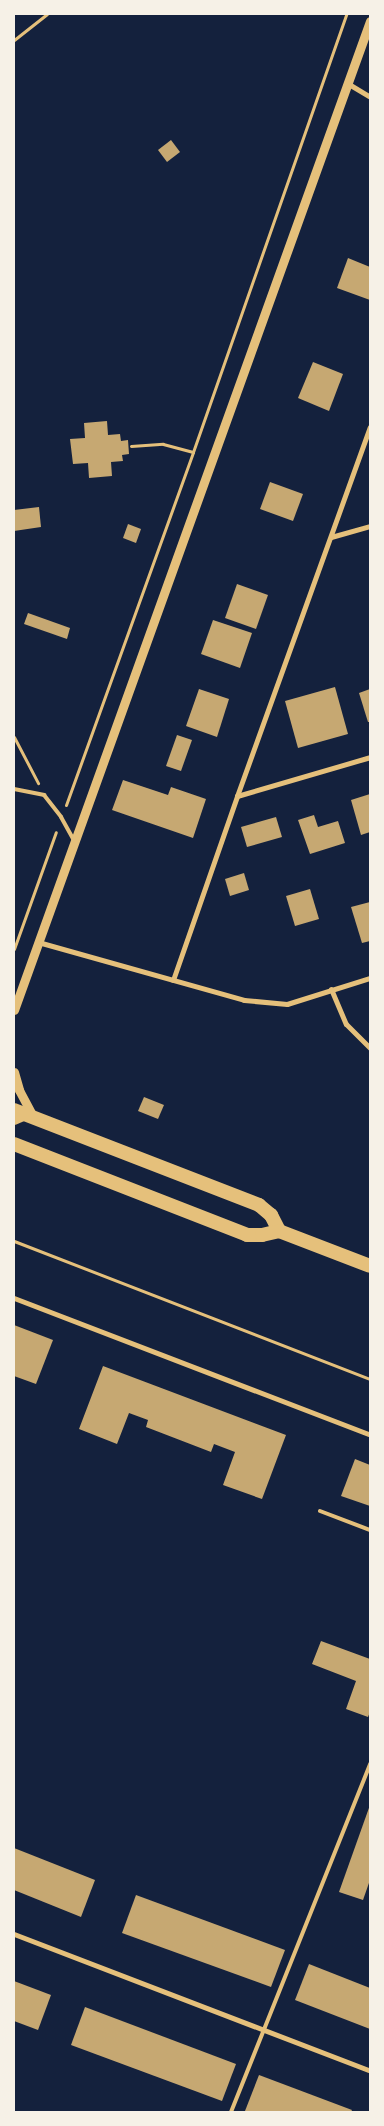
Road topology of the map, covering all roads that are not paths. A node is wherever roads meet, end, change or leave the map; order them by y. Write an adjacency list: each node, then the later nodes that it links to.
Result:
1 (370, 21): 2 (street)
2 (347, 84): 3 (street); 10 (street)
3 (370, 97)
4 (370, 427): 6 (street)
5 (370, 526): 6 (street)
6 (331, 537): 9 (street)
7 (370, 758): 9 (street)
8 (14, 790): 10 (lane)
9 (237, 796): 13 (street)
10 (74, 840): 11 (street)
11 (38, 942): 13 (street); 15 (street)
12 (370, 978): 14 (street)
13 (173, 980): 14 (street)
14 (331, 989): 16 (street)
15 (14, 1010)
16 (370, 1048)
17 (14, 1072): 18 (street)
18 (22, 1116): 20 (highway)
19 (14, 1144): 20 (highway)
20 (279, 1231): 21 (highway)
21 (370, 1266)
22 (14, 1298): 23 (street)
23 (370, 1435)
24 (320, 1511): 25 (lane)
25 (370, 1530)
26 (370, 1764): 28 (lane)
27 (14, 1934): 28 (street)
28 (264, 2030): 29 (street); 30 (lane)
29 (370, 2071)
30 (231, 2112)

